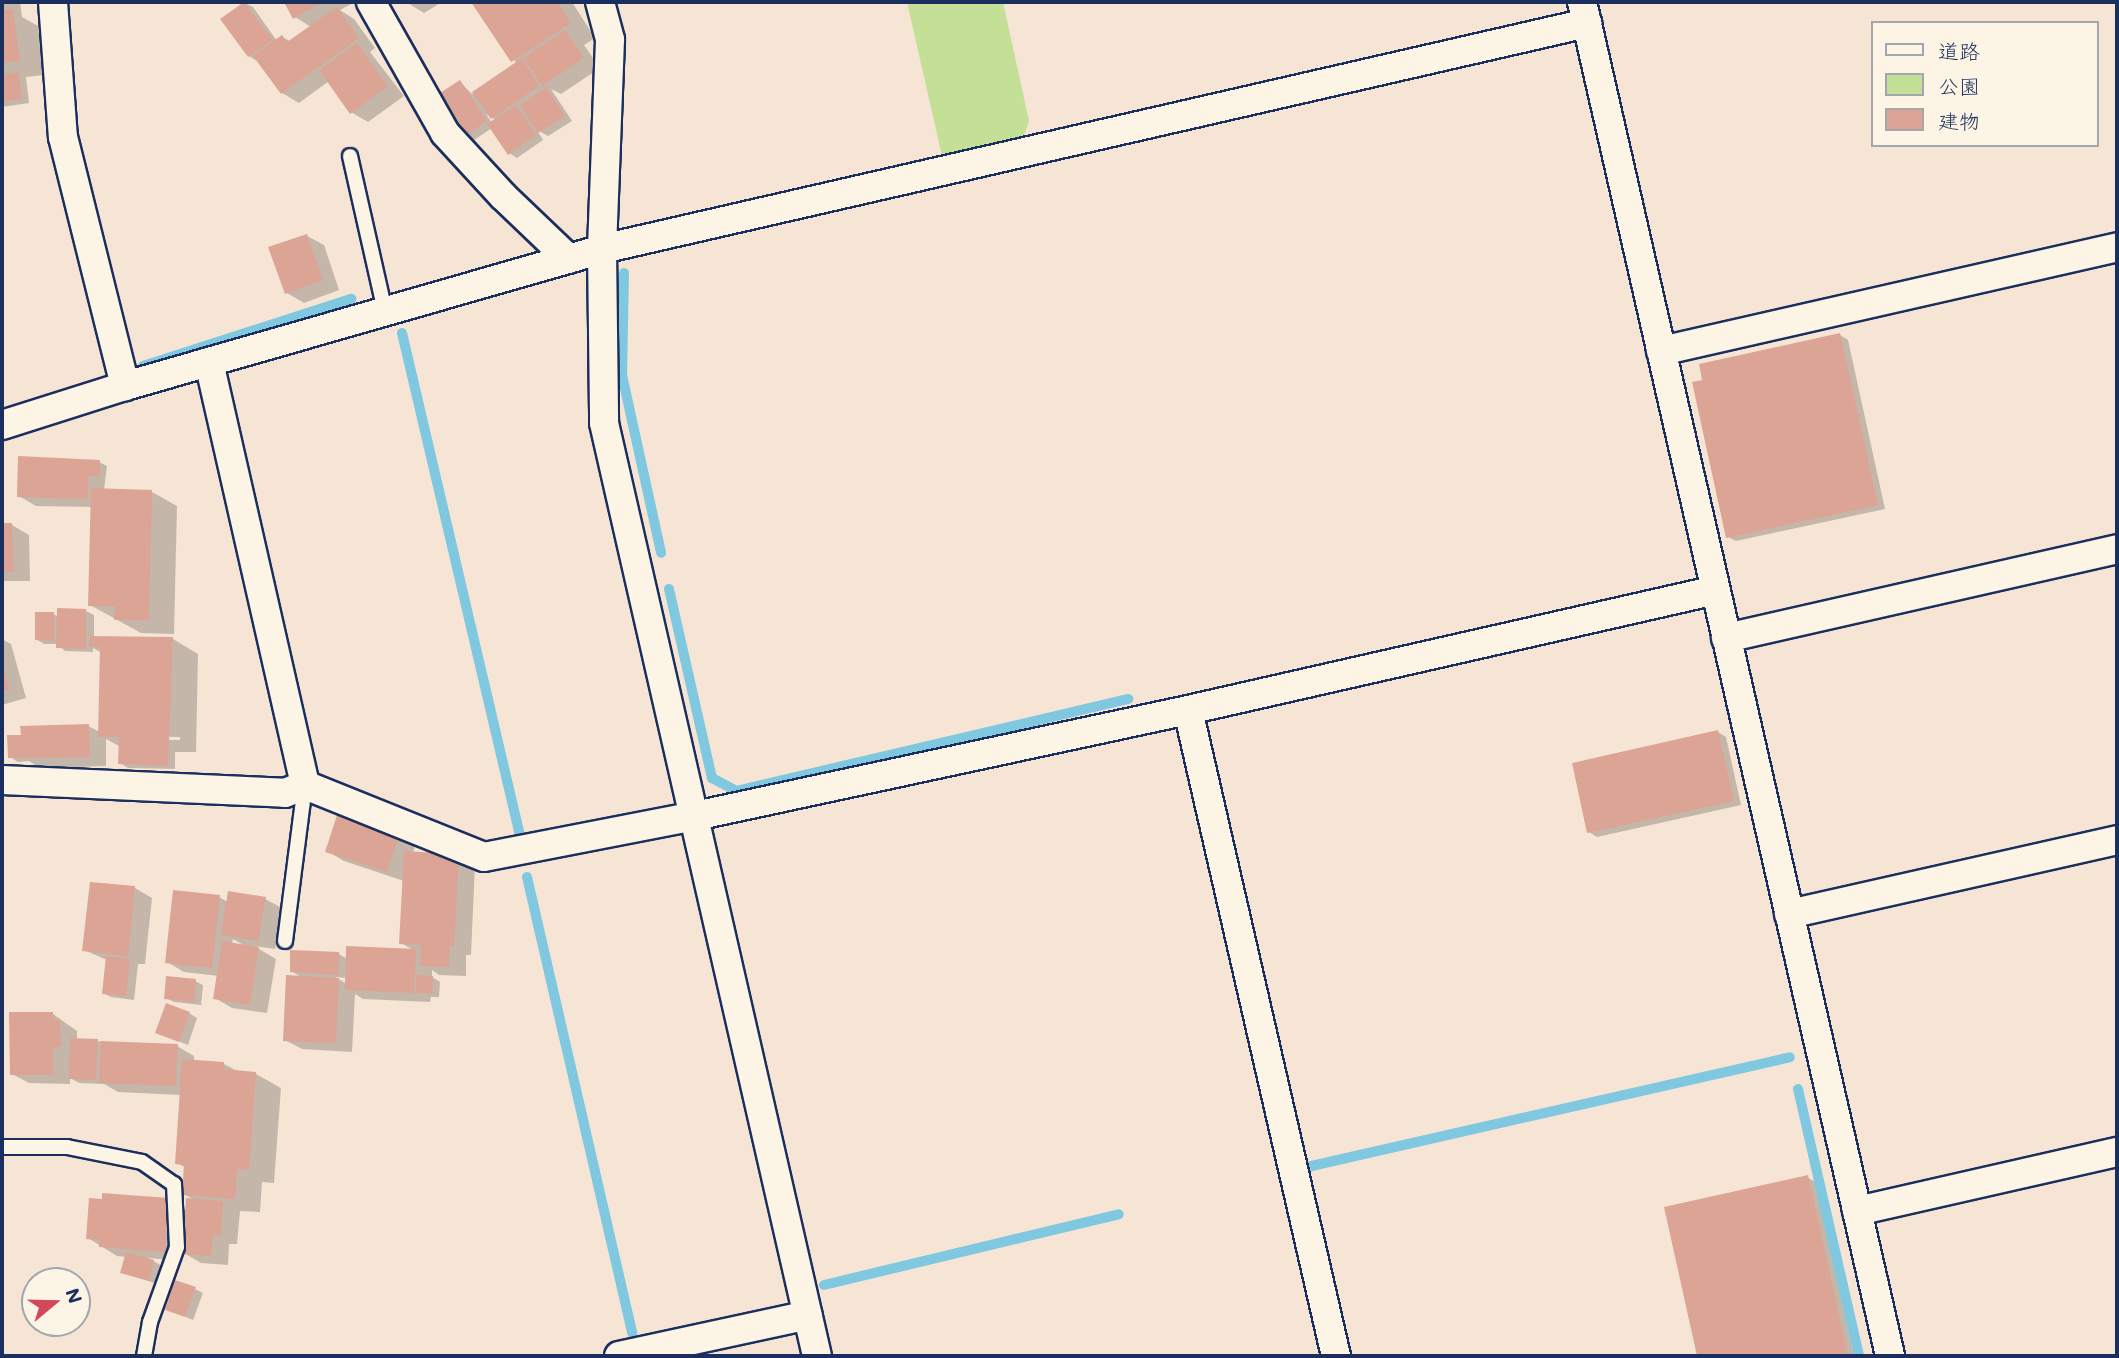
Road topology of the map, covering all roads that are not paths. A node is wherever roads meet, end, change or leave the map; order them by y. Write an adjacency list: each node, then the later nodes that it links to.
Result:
1 (53, 2): 12 (street)
2 (371, 2): 8 (street)
3 (600, 2): 7 (street)
4 (1585, 12): 7 (street); 10 (street)
5 (350, 156): 9 (lane)
6 (2117, 247): 10 (street)
7 (602, 249): 8 (street); 20 (street)
8 (569, 259): 9 (street)
9 (385, 311): 11 (street)
10 (1661, 351): 15 (street)
11 (209, 362): 12 (street); 19 (street)
12 (125, 386): 13 (street)
13 (2, 425)
14 (2117, 549): 16 (street)
15 (1716, 590): 16 (street); 17 (street)
16 (1727, 638): 22 (street)
17 (1188, 710): 20 (street); 31 (street)
18 (2, 780): 19 (street)
19 (304, 785): 20 (street); 23 (lane)
20 (695, 816): 27 (street)
21 (2117, 840): 22 (street)
22 (1789, 914): 26 (street)
23 (285, 941)
24 (2, 1147): 28 (lane)
25 (2117, 1152): 26 (street)
26 (1857, 1211): 32 (street)
27 (808, 1315): 29 (street); 30 (street)
28 (144, 1356)
29 (619, 1356)
30 (817, 1356)
31 (1336, 1356)
32 (1890, 1356)

